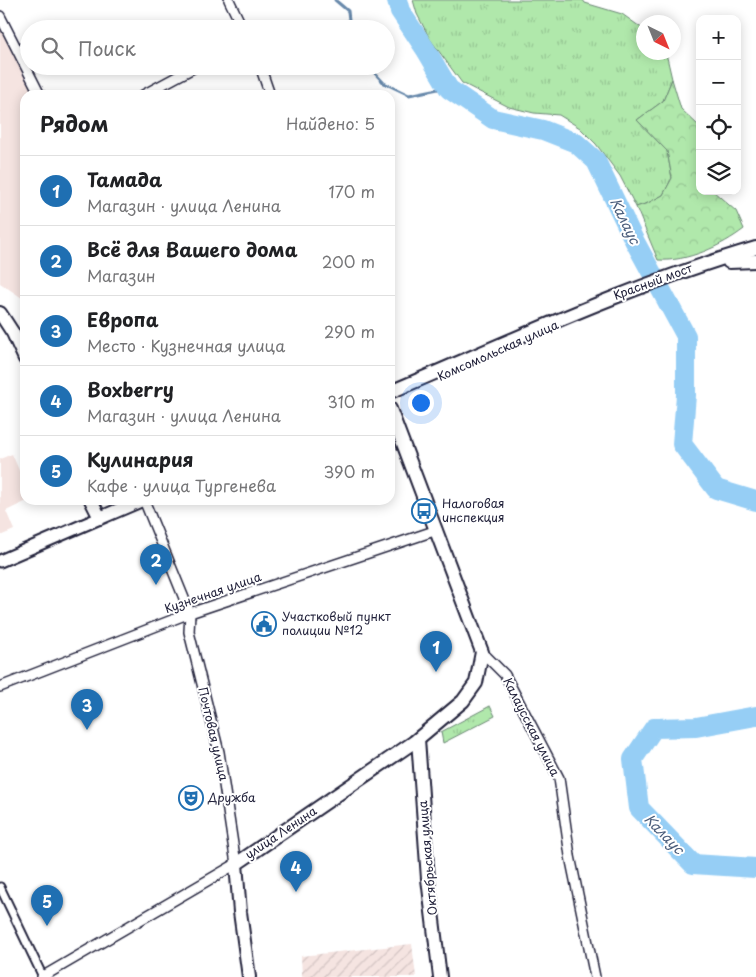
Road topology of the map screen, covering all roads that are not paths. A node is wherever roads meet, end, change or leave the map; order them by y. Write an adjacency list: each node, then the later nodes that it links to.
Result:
1 (229, 0): 3 (street)
2 (0, 16): 4 (street)
3 (238, 20)
4 (20, 56)
5 (30, 75): 8 (street)
6 (181, 75): 9 (street)
7 (263, 75): 10 (street)
8 (37, 90)
9 (152, 90)
10 (268, 90)
11 (756, 248): 13 (main road)
12 (756, 261): 13 (main road)
13 (701, 264): 14 (main road, Красный мост)
14 (605, 300): 17 (main road); 18 (main road, Комсомольская улица)
15 (0, 313): 16 (main road)
16 (20, 348)
17 (395, 390)
18 (395, 396)
19 (395, 422): 24 (main road, Калаусская улица)
20 (94, 505): 23 (main road)
21 (131, 505): 23 (main road)
22 (145, 505): 26 (street, Почтовая улица)
23 (100, 518): 25 (street)
24 (437, 530): 26 (street, Кузнечная улица); 27 (main road, Калаусская улица)
25 (0, 561)
26 (190, 613): 28 (street, Кузнечная улица); 30 (street, Почтовая улица)
27 (482, 652): 29 (main road, улица Ленина); 35 (street, Калаусская улица)
28 (0, 687)
29 (418, 739): 30 (main road, улица Ленина); 34 (main road, Октябрьская улица)
30 (236, 864): 32 (street, улица Ленина); 33 (main road, Почтовая улица)
31 (0, 887): 32 (street)
32 (43, 977)
33 (249, 977)
34 (440, 977)
35 (595, 977)

